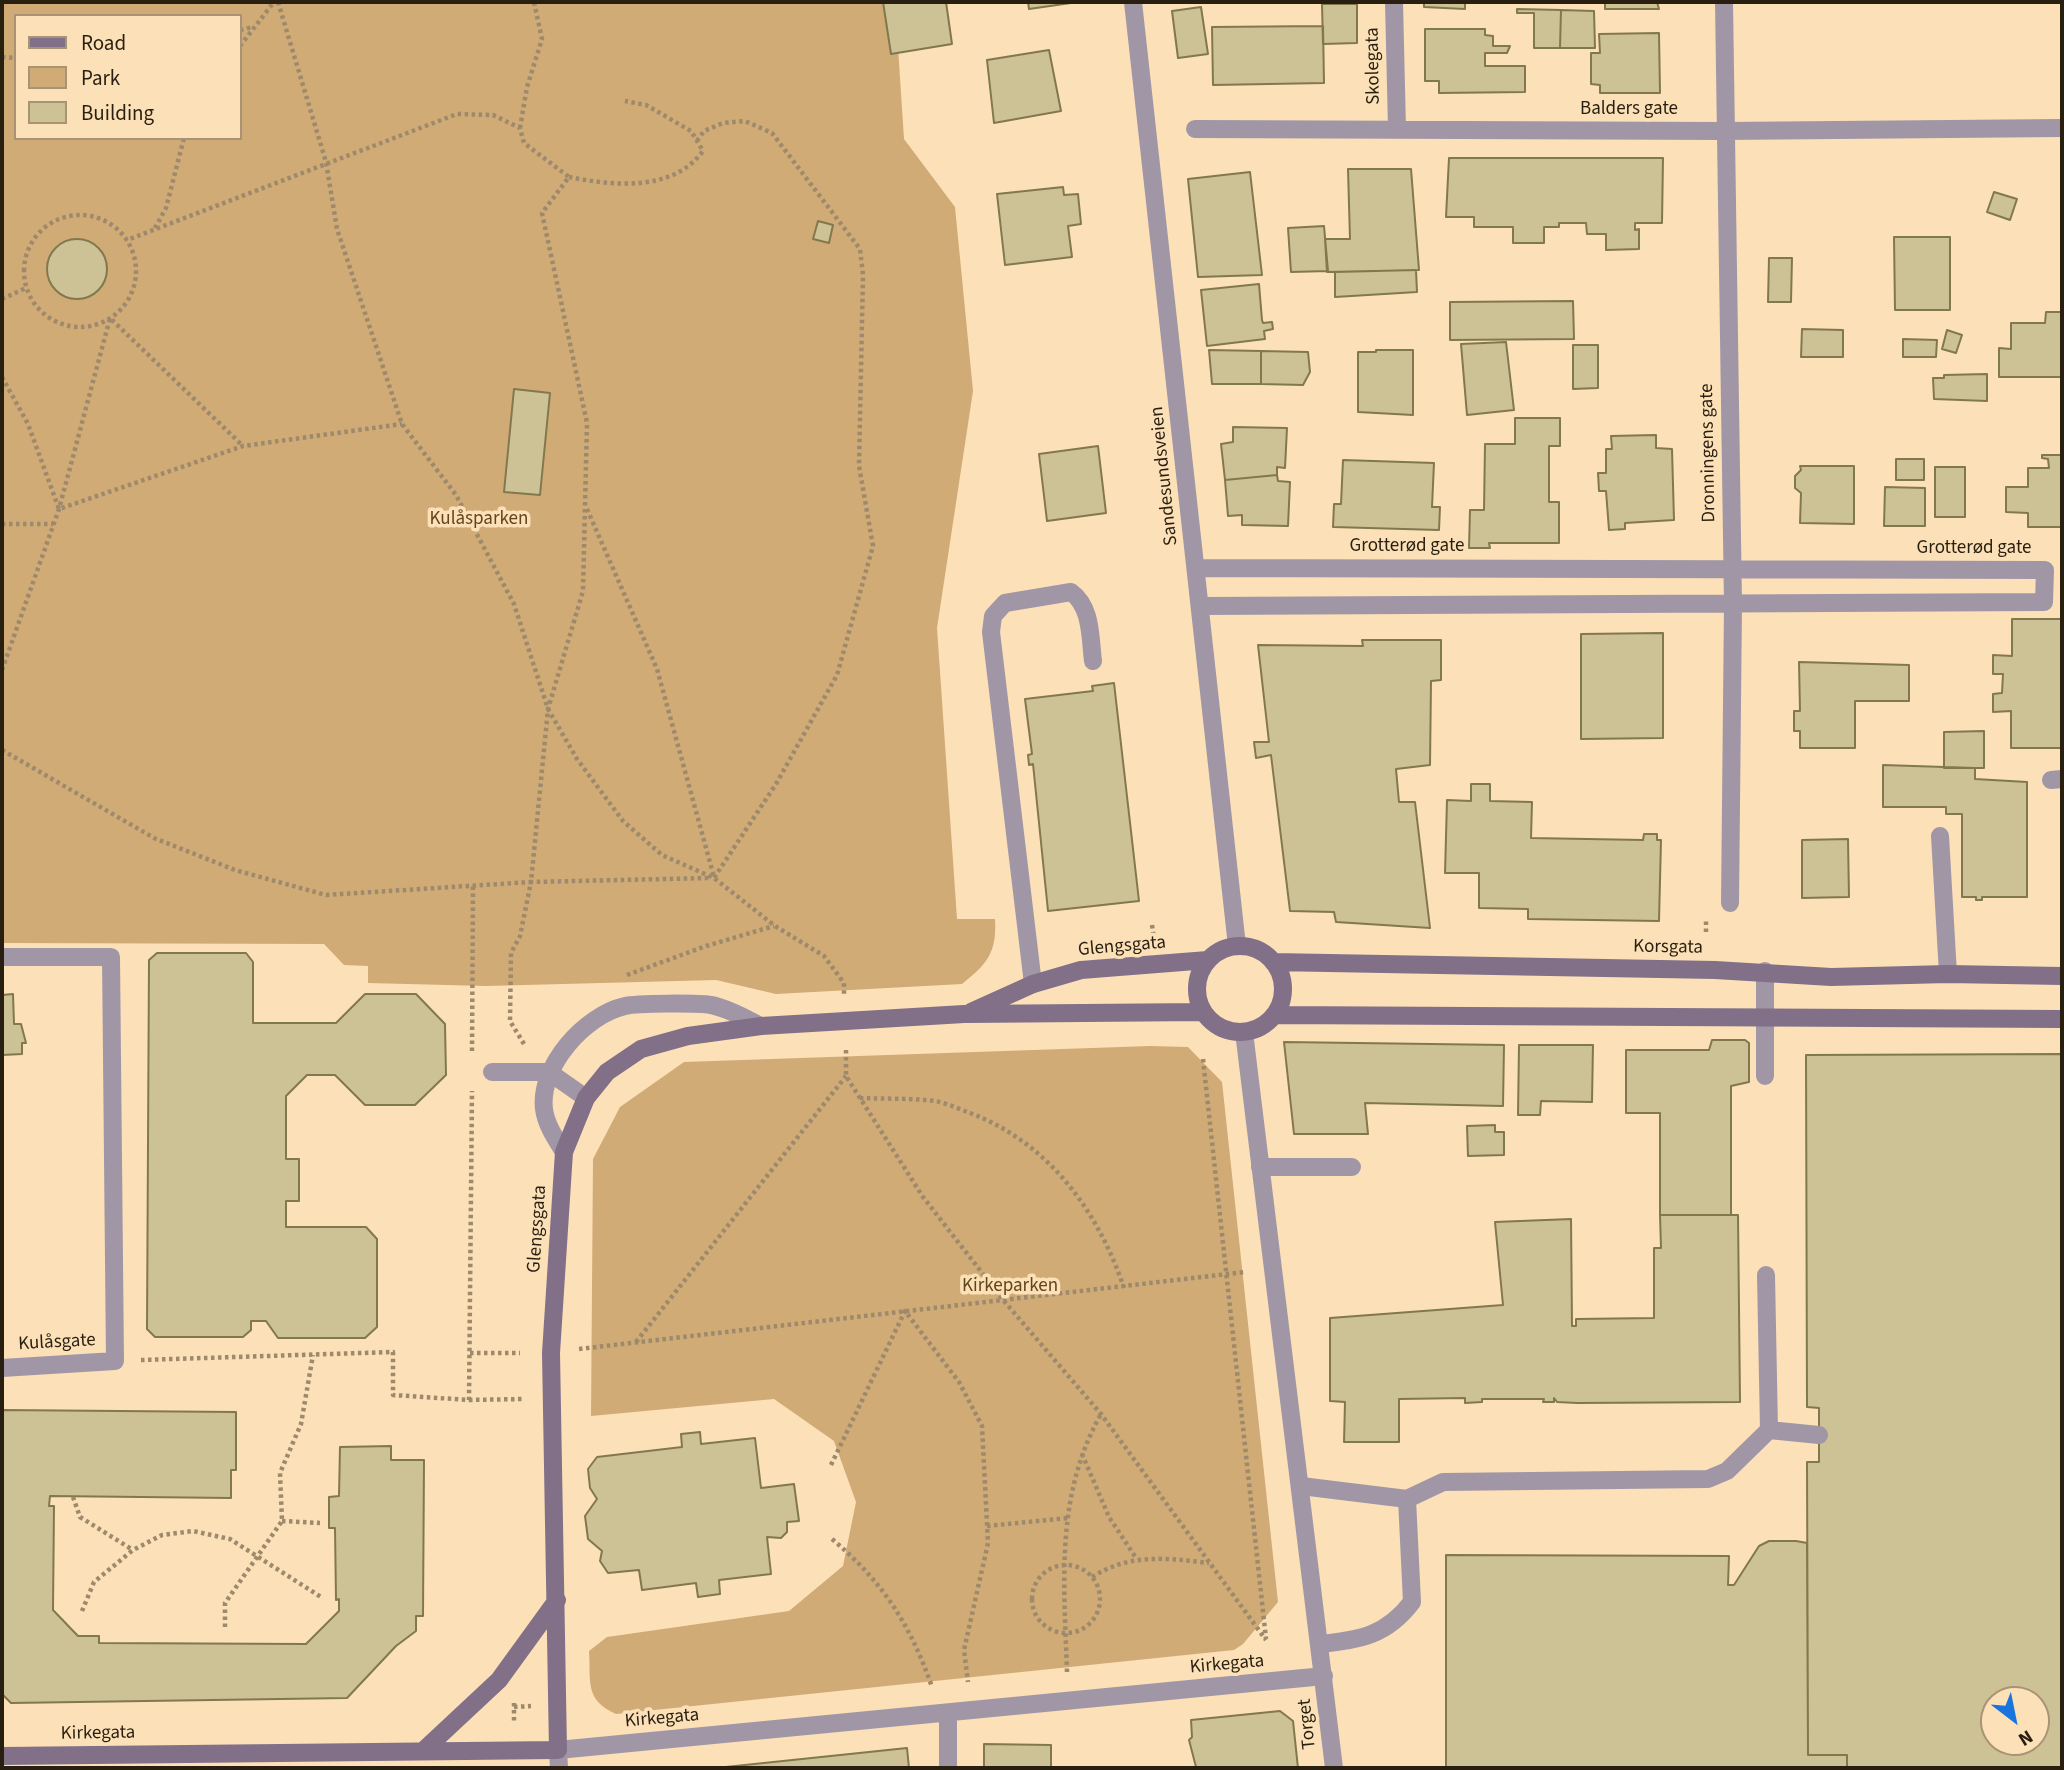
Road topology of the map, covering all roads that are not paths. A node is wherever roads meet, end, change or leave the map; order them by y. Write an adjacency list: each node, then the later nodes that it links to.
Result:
1 (1133, 2): 8 (street, Sandesundsveien)
2 (1394, 2): 6 (street, Skolegata)
3 (1724, 2): 7 (street, Dronningens gate)
4 (1195, 128): 6 (street, Balders gate)
5 (2062, 128): 7 (street, Balders gate)
6 (1396, 129): 7 (street, Balders gate)
7 (1724, 131): 9 (street, Dronningens gate)
8 (1197, 568): 9 (street, Grotterød gate); 11 (street, Sandesundsveien)
9 (1732, 568): 10 (street, Dronningens gate); 10 (street, Grotterød gate)
10 (1733, 604): 11 (street, Grotterød gate); 14 (street, Dronningens gate)
11 (1200, 606): 15 (street, Sandesundsveien)
12 (1093, 661): 22 (street)
13 (1940, 836): 20 (street)
14 (1730, 903)
15 (1237, 946): 17 (street); 18 (street)
16 (2, 957): 38 (street, Kulåsgate)
17 (1208, 960): 22 (street, Glengsgata); 23 (street)
18 (1273, 962): 19 (street, Korsgata); 25 (street)
19 (1765, 971): 20 (street, Korsgata); 27 (street)
20 (1948, 974): 21 (street, Korsgata)
21 (2062, 976)
22 (1033, 984): 24 (street, Glengsgata)
23 (1203, 1012): 24 (street, Glengsgata); 29 (street)
24 (964, 1014): 28 (street, Glengsgata)
25 (1274, 1015): 27 (street); 29 (street)
26 (2062, 1019): 27 (street)
27 (1764, 1020): 32 (street)
28 (761, 1026): 31 (street); 33 (street, Glengsgata)
29 (1244, 1032): 35 (street, Torget)
30 (492, 1072): 31 (street)
31 (549, 1072): 33 (street); 34 (street)
32 (1765, 1076)
33 (586, 1098): 34 (street, Glengsgata)
34 (564, 1152): 43 (street, Glengsgata)
35 (1260, 1167): 36 (street); 41 (street, Torget)
36 (1352, 1167)
37 (1766, 1275): 39 (street)
38 (2, 1368)
39 (1769, 1430): 40 (street); 42 (street)
40 (1819, 1435)
41 (1301, 1486): 42 (street); 44 (street, Torget)
42 (1407, 1499): 44 (street)
43 (557, 1600): 47 (street, Glengsgata); 48 (street)
44 (1321, 1644): 45 (street, Torget)
45 (1324, 1676): 46 (street, Kirkegata); 52 (street, Torget)
46 (948, 1713): 47 (street, Kirkegata); 51 (street)
47 (558, 1749): 48 (street, Kirkegata); 50 (street, Glengsgata)
48 (424, 1751): 49 (street, Kirkegata)
49 (2, 1756)
50 (559, 1768)
51 (948, 1768)
52 (1334, 1768)

